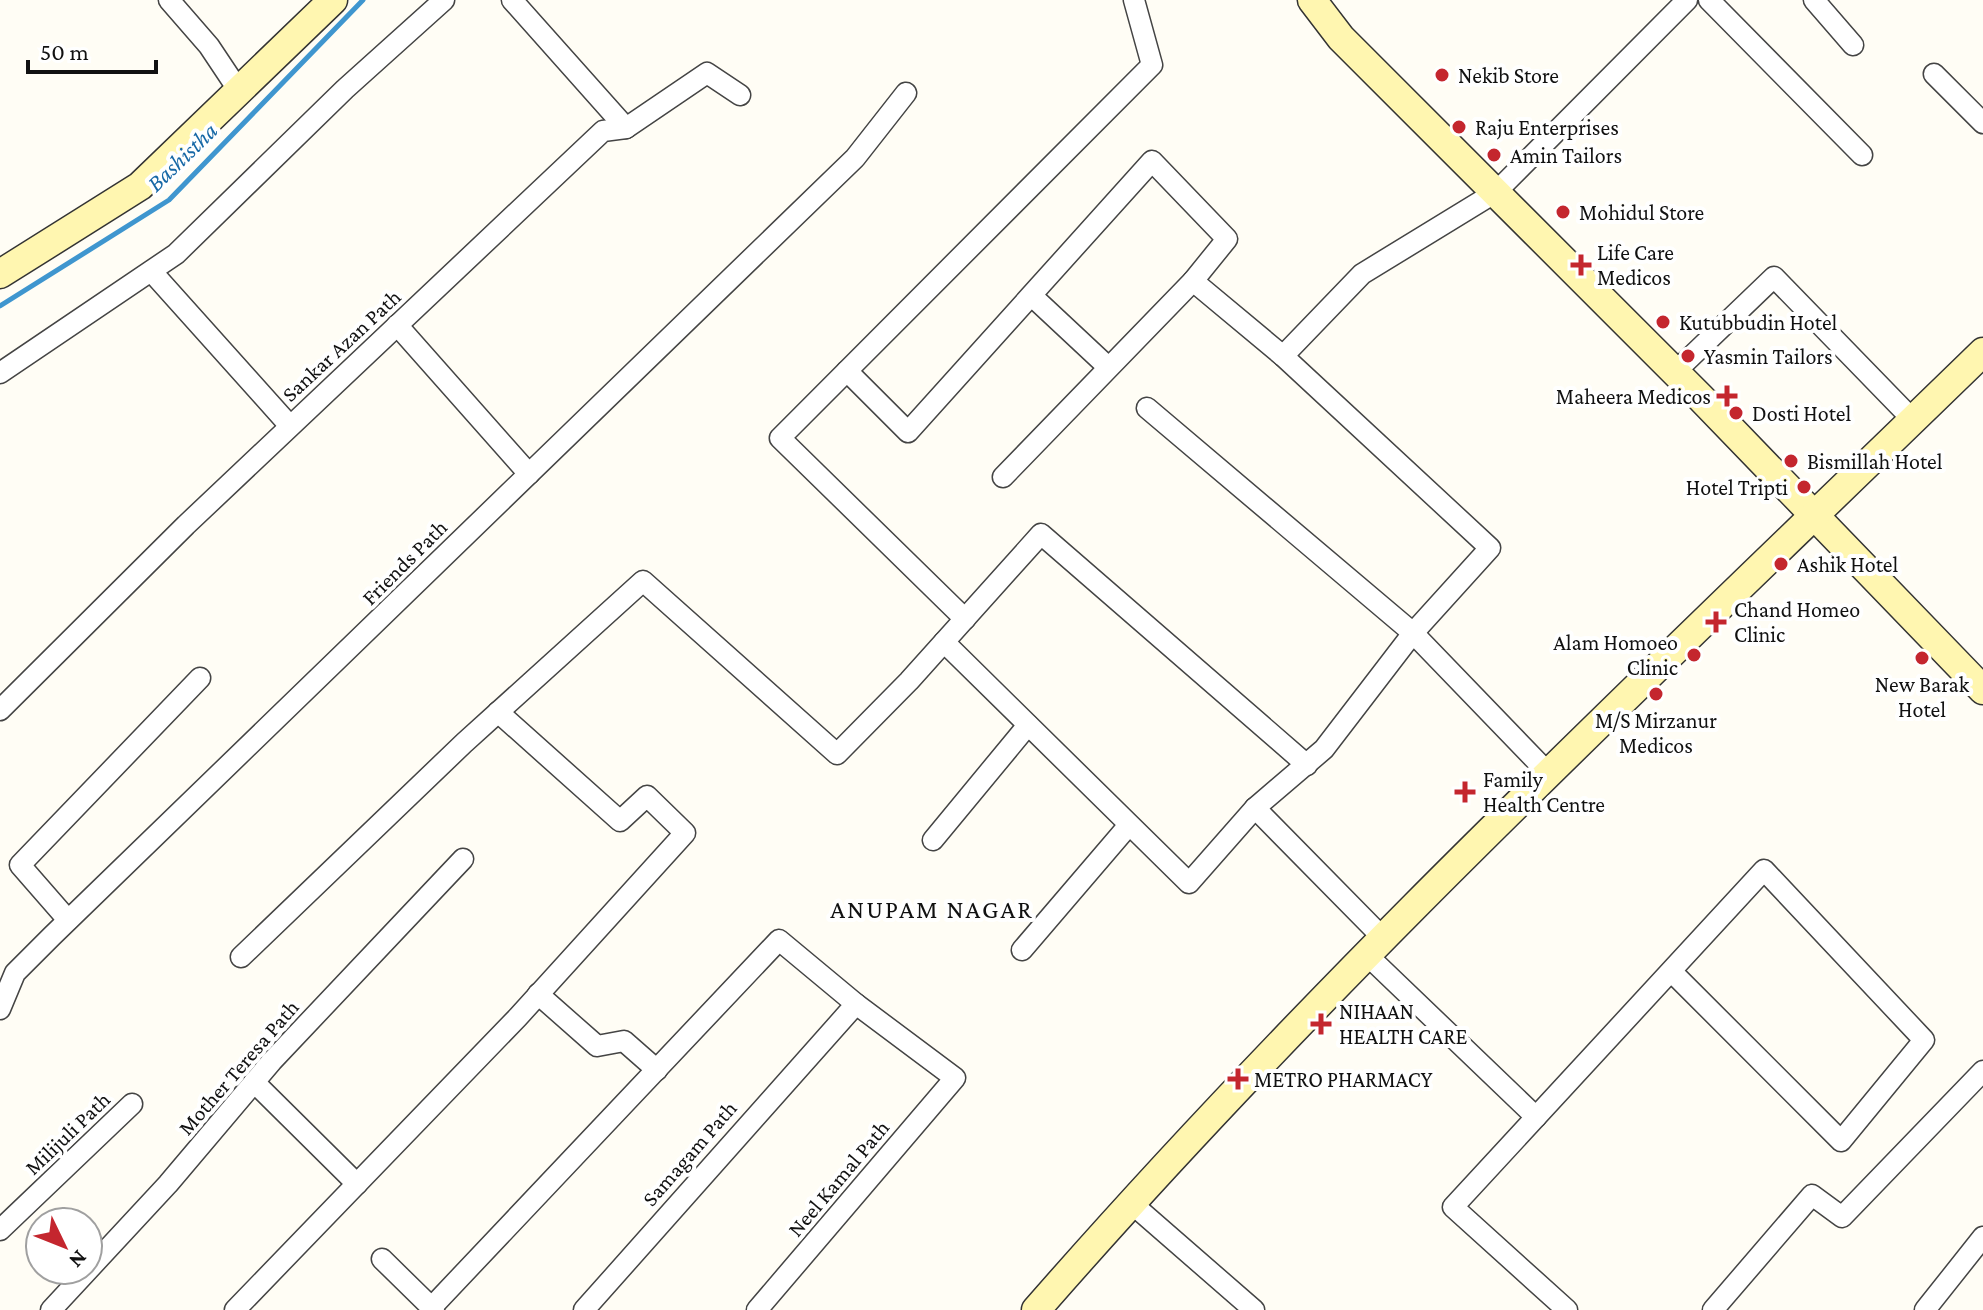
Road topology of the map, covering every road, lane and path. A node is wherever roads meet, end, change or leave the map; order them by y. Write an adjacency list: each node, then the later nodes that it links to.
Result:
1 (169, 0): 12 (street)
2 (333, 0): 12 (street)
3 (444, 0): 20 (street)
4 (512, 0): 16 (street)
5 (1134, 0): 27 (street)
6 (1312, 0): 18 (street)
7 (1687, 0): 18 (street)
8 (1709, 0): 17 (street)
9 (1814, 0): 10 (street)
10 (1853, 45)
11 (1934, 74): 15 (street)
12 (239, 91): 19 (street)
13 (906, 93): 33 (street, Friends Path)
14 (740, 95): 16 (street, Sankar Azan Path)
15 (1983, 123)
16 (626, 128): 23 (street, Sankar Azan Path)
17 (1862, 155)
18 (1496, 192): 25 (street); 28 (street)
19 (1, 270)
20 (152, 272): 29 (street); 32 (street)
21 (1193, 281): 22 (street); 25 (street); 26 (street)
22 (1032, 296): 26 (street); 27 (street)
23 (397, 325): 32 (street, Sankar Azan Path); 33 (street)
24 (1983, 352): 31 (street)
25 (1283, 356): 37 (street)
26 (1108, 367): 34 (street)
27 (847, 371): 36 (street)
28 (1675, 372): 31 (street); 35 (street)
29 (0, 373)
30 (1147, 408): 37 (street)
31 (1913, 420): 35 (street)
32 (290, 426): 41 (street, Sankar Azan Path)
33 (529, 474): 50 (street, Friends Path)
34 (1003, 477)
35 (1815, 515): 40 (street); 45 (street)
36 (965, 619): 38 (street); 44 (street)
37 (1413, 633): 44 (street); 45 (street)
38 (944, 642): 42 (street); 43 (street)
39 (200, 678): 50 (street)
40 (1983, 690)
41 (0, 710)
42 (498, 712): 53 (street); 55 (street)
43 (1028, 725): 47 (street); 48 (street)
44 (1307, 765): 46 (street)
45 (1550, 775): 51 (street)
46 (1255, 808): 47 (street); 51 (street)
47 (1129, 825): 52 (street)
48 (933, 840)
49 (463, 859): 60 (street, Mother Teresa Path)
50 (68, 920): 57 (street, Friends Path)
51 (1375, 946): 62 (street); 64 (street)
52 (1022, 950)
53 (241, 957)
54 (1671, 971): 54 (street); 62 (street)
55 (538, 994): 58 (street); 63 (street)
56 (856, 1004): 58 (street); 71 (street, Samagam Path); 72 (street, Neel Kamal Path)
57 (0, 1009)
58 (657, 1070): 68 (street)
59 (1983, 1071): 76 (street)
60 (254, 1082): 63 (street); 69 (street, Mother Teresa Path)
61 (132, 1104): 65 (street, Milijuli Path)
62 (1536, 1117): 75 (street)
63 (357, 1184): 70 (street)
64 (1130, 1202): 73 (street); 74 (street)
65 (0, 1230)
66 (1983, 1237): 77 (street)
67 (382, 1259): 68 (street)
68 (432, 1309)
69 (51, 1310)
70 (235, 1310)
71 (584, 1310)
72 (757, 1310)
73 (1036, 1310)
74 (1254, 1310)
75 (1567, 1310)
76 (1713, 1310)
77 (1925, 1310)

